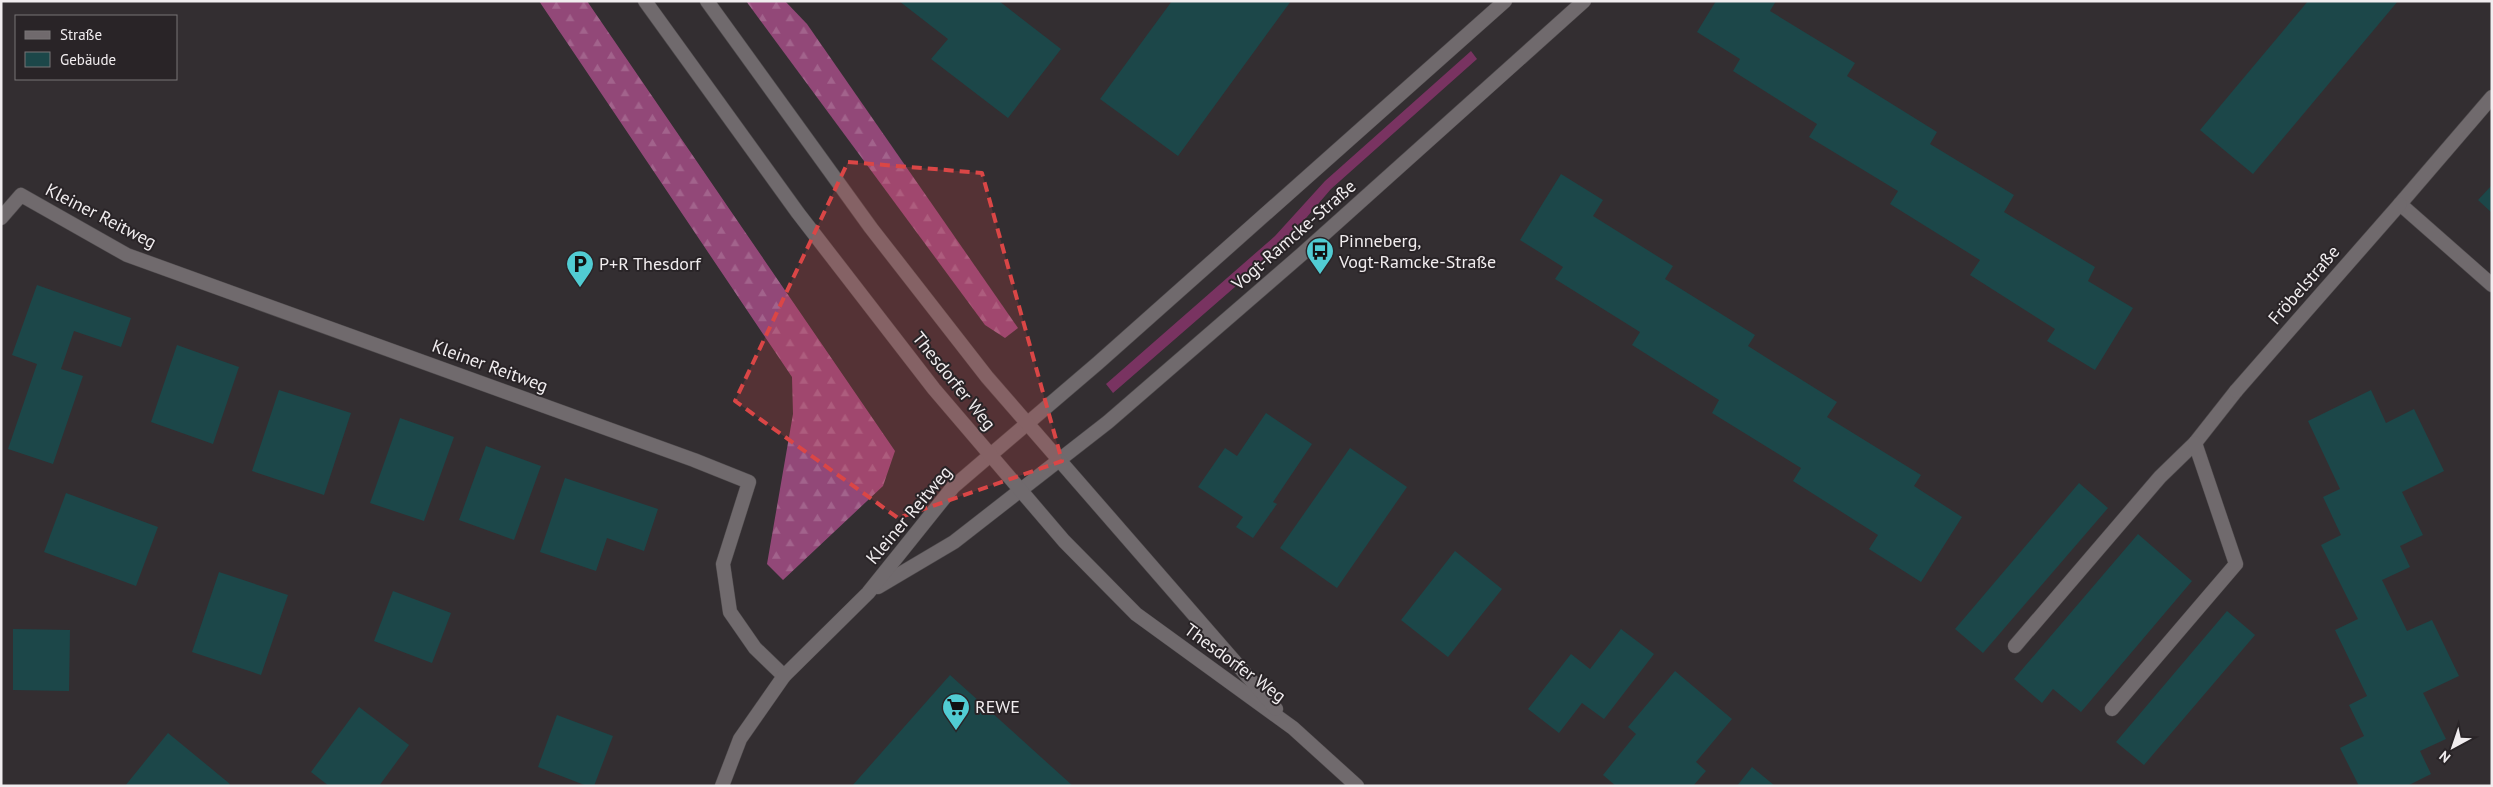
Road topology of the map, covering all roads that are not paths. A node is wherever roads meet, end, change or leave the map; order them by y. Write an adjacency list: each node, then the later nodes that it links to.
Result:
1 (645, 1): 11 (street, Thesdorfer Weg)
2 (707, 1): 9 (street, Thesdorfer Weg)
3 (1505, 1): 9 (street, Vogt-Ramcke-Straße)
4 (1584, 1): 12 (street, Vogt-Ramcke-Straße)
5 (2492, 97): 6 (street, Fröbelstraße)
6 (2400, 204): 8 (street); 10 (street, Fröbelstraße)
7 (1, 218): 16 (street, Kleiner Reitweg)
8 (2492, 285)
9 (1027, 424): 11 (street, Kleiner Reitweg); 12 (street, Thesdorfer Weg)
10 (2195, 443): 15 (street, Fröbelstraße); 17 (street)
11 (990, 455): 13 (street, Thesdorfer Weg); 14 (street, Kleiner Reitweg)
12 (1058, 461): 13 (street, Vogt-Ramcke-Straße); 18 (street, Thesdorfer Weg)
13 (1021, 490): 14 (street, Kleiner Reitweg); 18 (street, Thesdorfer Weg)
14 (868, 593): 16 (street, Kleiner Reitweg)
15 (2015, 646)
16 (784, 676): 19 (street, Kleiner Reitweg)
17 (2112, 710)
18 (1293, 728): 20 (street, Thesdorfer Weg)
19 (722, 786)
20 (1357, 786)

